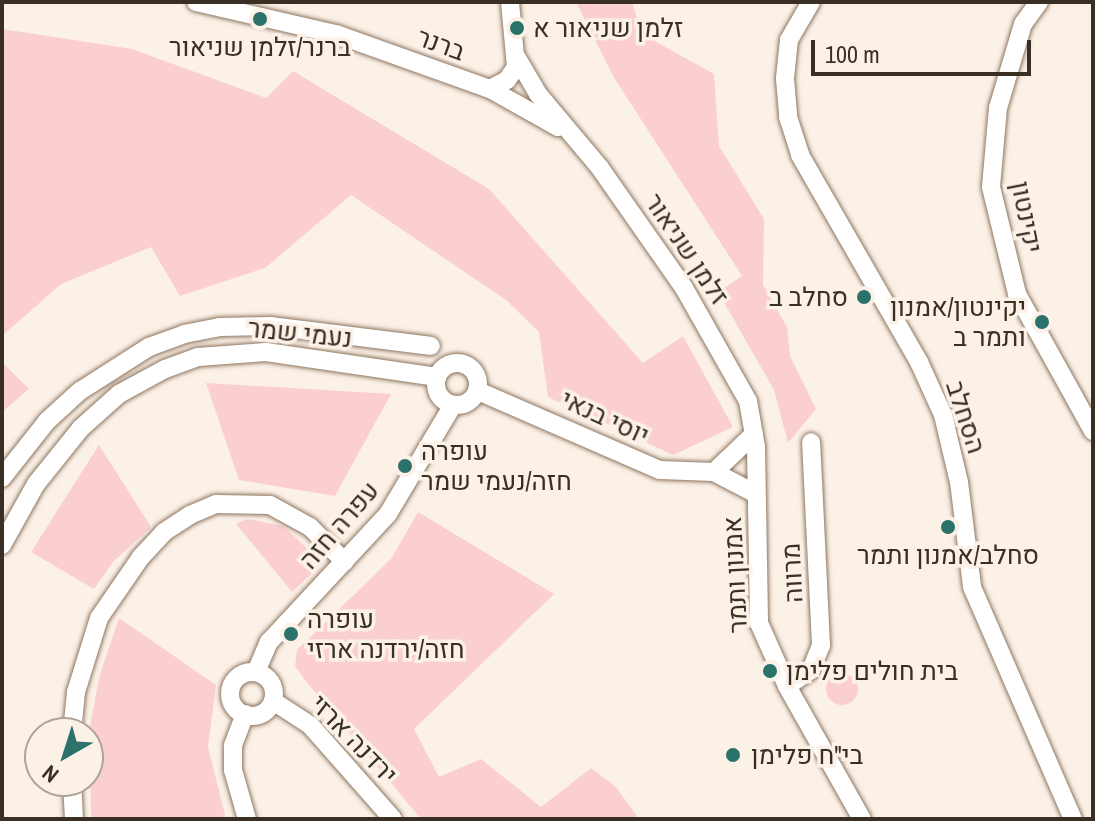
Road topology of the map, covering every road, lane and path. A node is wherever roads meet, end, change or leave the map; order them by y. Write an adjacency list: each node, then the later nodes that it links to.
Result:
1 (196, 2): 6 (street, ברנר)
2 (510, 2): 5 (street, זלמן שניאור)
3 (811, 2): 30 (street, הסחלב)
4 (1039, 2): 12 (street, יקינטון)
5 (517, 58): 6 (street); 7 (street, זלמן שניאור)
6 (490, 89): 7 (street, ברנר)
7 (566, 132): 13 (street, זלמן שניאור)
8 (431, 346): 16 (street)
9 (437, 377): 10 (street); 11 (street); 18 (street, נעמי שמר)
10 (478, 391): 11 (street); 15 (street, יוסי בנאי)
11 (453, 405): 19 (street, עפרה חזה)
12 (1093, 431)
13 (754, 434): 15 (street); 17 (street, זלמן שניאור)
14 (811, 442): 21 (street, מרווה)
15 (714, 472): 17 (street, יוסי בנאי)
16 (2, 478)
17 (756, 494): 21 (street, אמנון ותמר)
18 (2, 545)
19 (345, 562): 20 (street, עפרה חזה); 24 (street)
20 (256, 672): 22 (street); 23 (street)
21 (787, 686): 29 (street, אמנון ותמר)
22 (273, 701): 23 (street); 28 (street, ירדנה ארזי)
23 (245, 714): 27 (street)
24 (74, 717)
25 (73, 797): 26 (street)
26 (74, 819)
27 (247, 819)
28 (393, 819)
29 (862, 819)
30 (1073, 819)

